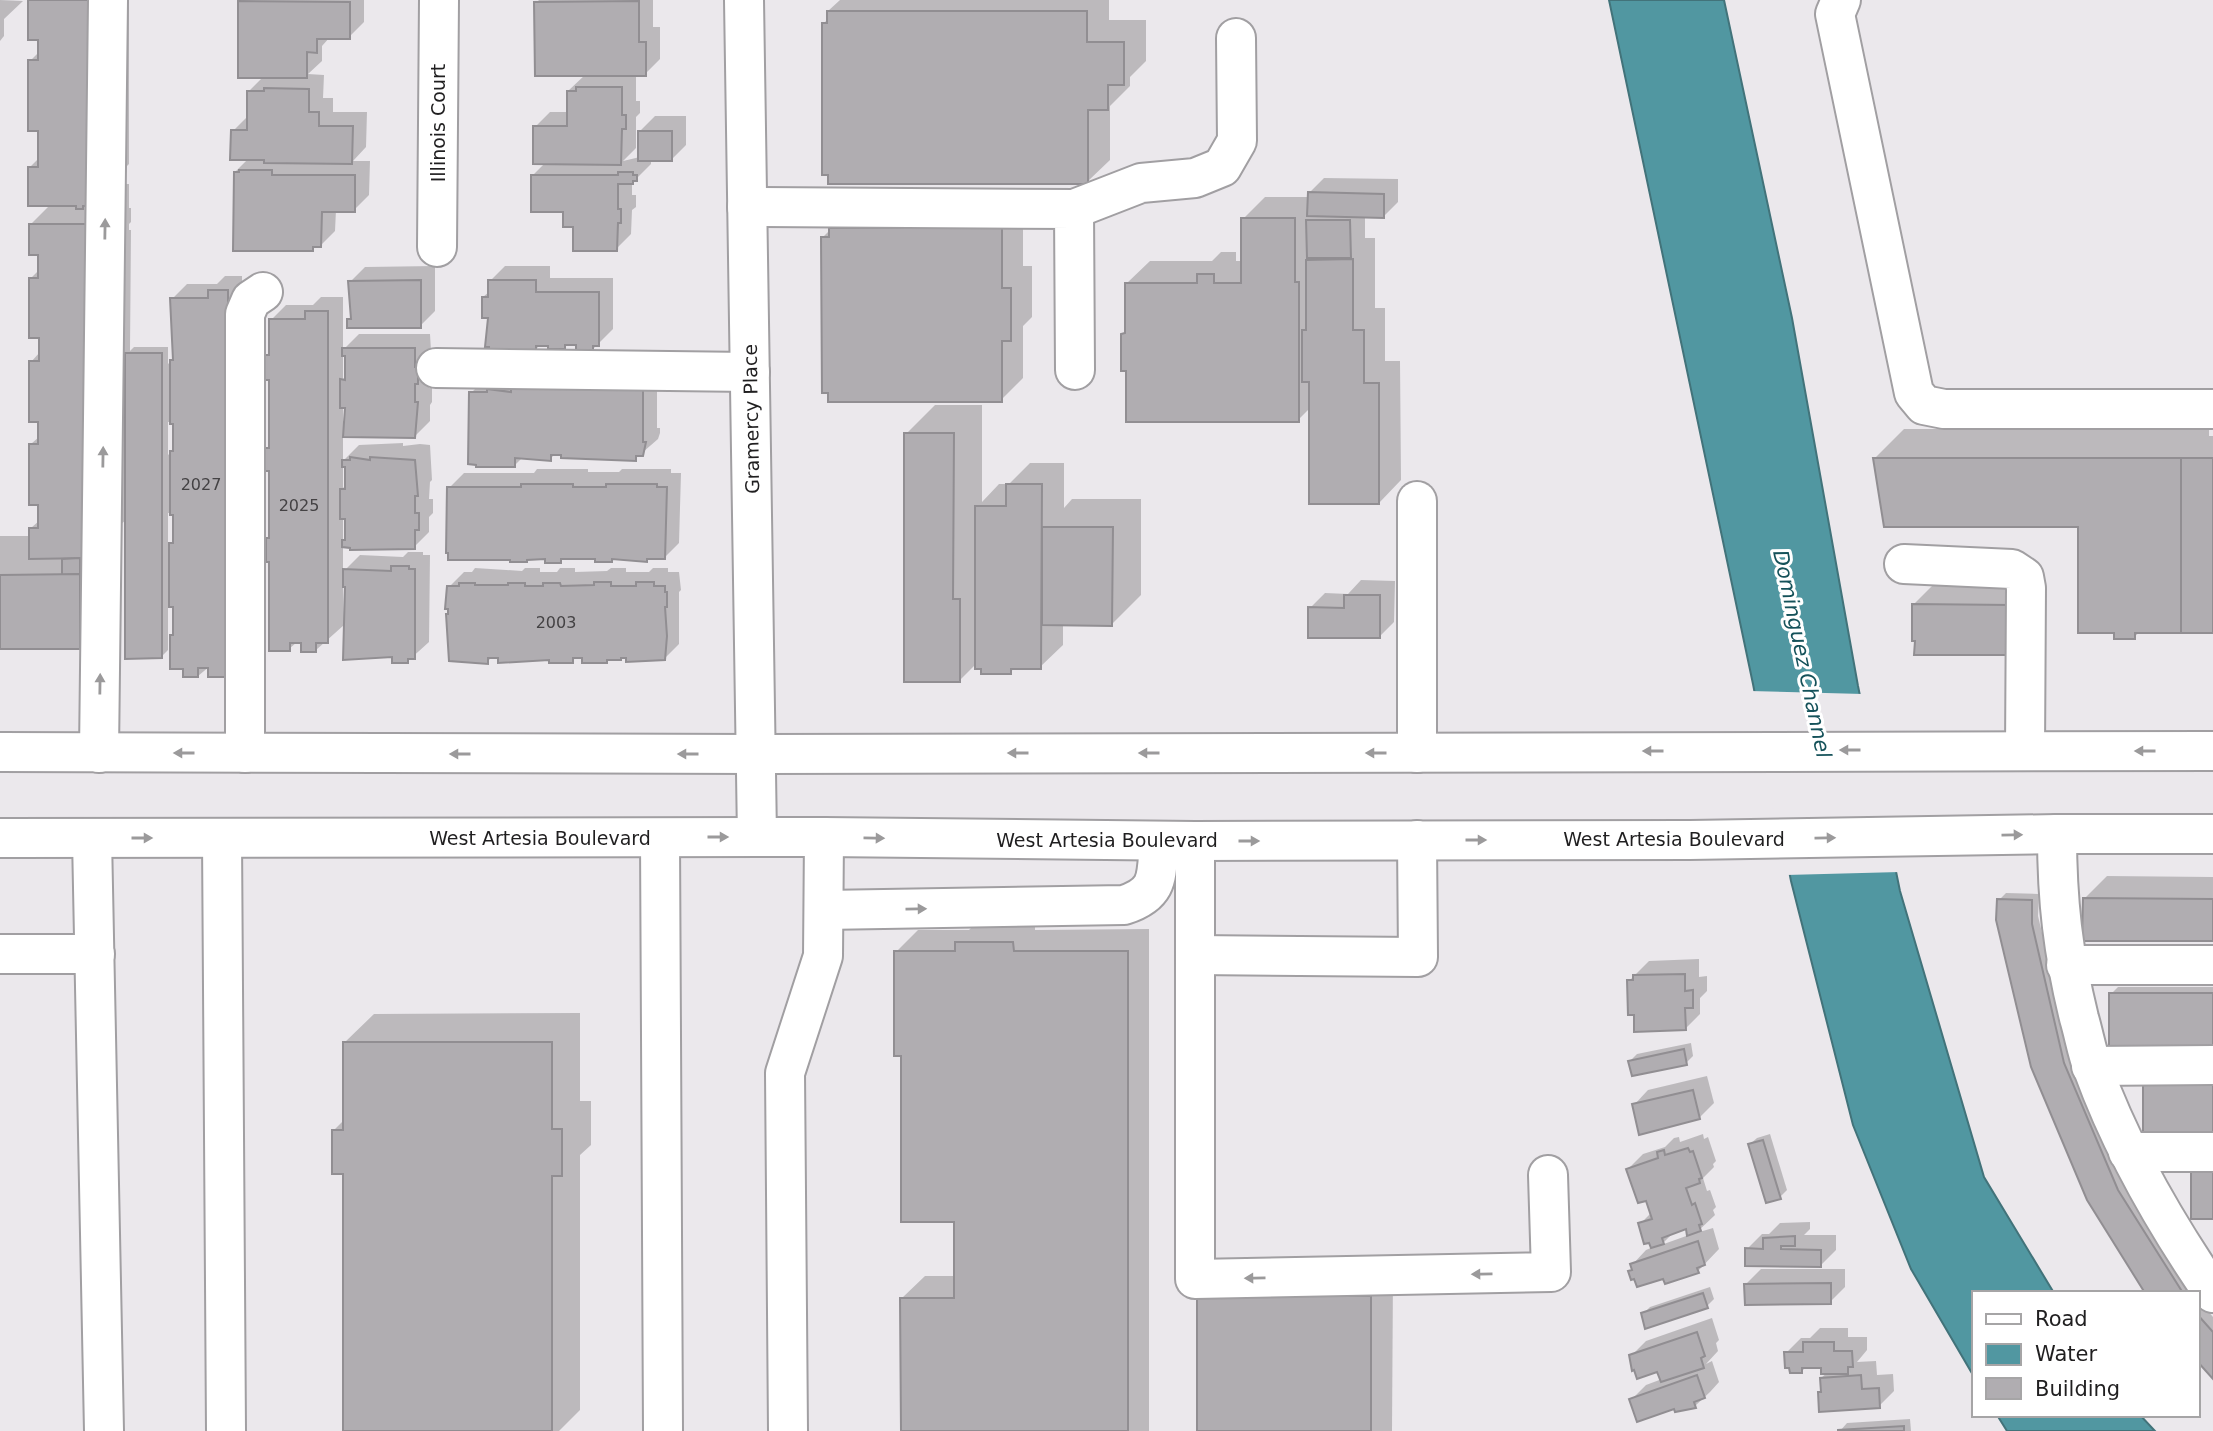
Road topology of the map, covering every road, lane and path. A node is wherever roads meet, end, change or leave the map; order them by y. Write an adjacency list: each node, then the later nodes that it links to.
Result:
1 (108, 0): 19 (main road, one-way to 1)
2 (439, 0): 8 (main road, Illinois Court)
3 (744, 0): 6 (main road, Gramercy Place)
4 (1842, 0): 13 (main road)
5 (1236, 38): 7 (main road)
6 (747, 207): 7 (main road); 12 (main road, Gramercy Place)
7 (1074, 209): 11 (main road)
8 (437, 247)
9 (263, 292): 21 (main road)
10 (436, 368): 12 (main road)
11 (1075, 370)
12 (750, 372): 22 (main road, Gramercy Place)
13 (2213, 409)
14 (1417, 501): 20 (main road)
15 (1905, 564): 16 (main road)
16 (2025, 751): 17 (main road, one-way to 16); 20 (main road, one-way to 20)
17 (2213, 751)
18 (0, 752): 19 (main road)
19 (99, 752): 21 (main road, one-way to 19)
20 (1417, 752): 22 (main road, one-way to 22)
21 (245, 753): 22 (main road, one-way to 21)
22 (756, 754): 25 (main road, Gramercy Place)
23 (2057, 834): 24 (main road, West Artesia Boulevard); 31 (main road, West Artesia Boulevard, one-way to 23); 38 (main road)
24 (2213, 834)
25 (757, 837): 26 (main road, West Artesia Boulevard); 30 (main road, West Artesia Boulevard, one-way to 25)
26 (824, 837): 32 (main road, West Artesia Boulevard, one-way to 32); 33 (main road)
27 (0, 838): 28 (main road, West Artesia Boulevard)
28 (92, 838): 29 (main road, West Artesia Boulevard, one-way to 29); 35 (main road)
29 (222, 838): 30 (main road, West Artesia Boulevard); 47 (main road)
30 (660, 838): 48 (main road)
31 (1417, 840): 32 (main road, West Artesia Boulevard, one-way to 31); 36 (main road)
32 (1177, 841): 33 (main road, one-way to 32); 36 (main road)
33 (824, 911): 49 (main road)
34 (0, 954): 35 (main road)
35 (95, 954): 46 (main road)
36 (1195, 955): 43 (main road, one-way to 36)
37 (2213, 964): 38 (main road)
38 (2066, 965): 40 (main road)
39 (2213, 1065): 40 (main road)
40 (2091, 1066): 41 (main road)
41 (2128, 1152): 42 (main road); 44 (main road)
42 (2213, 1152)
43 (1548, 1175)
44 (2195, 1241): 45 (main road)
45 (2213, 1293)
46 (104, 1431)
47 (226, 1431)
48 (663, 1431)
49 (788, 1431)

